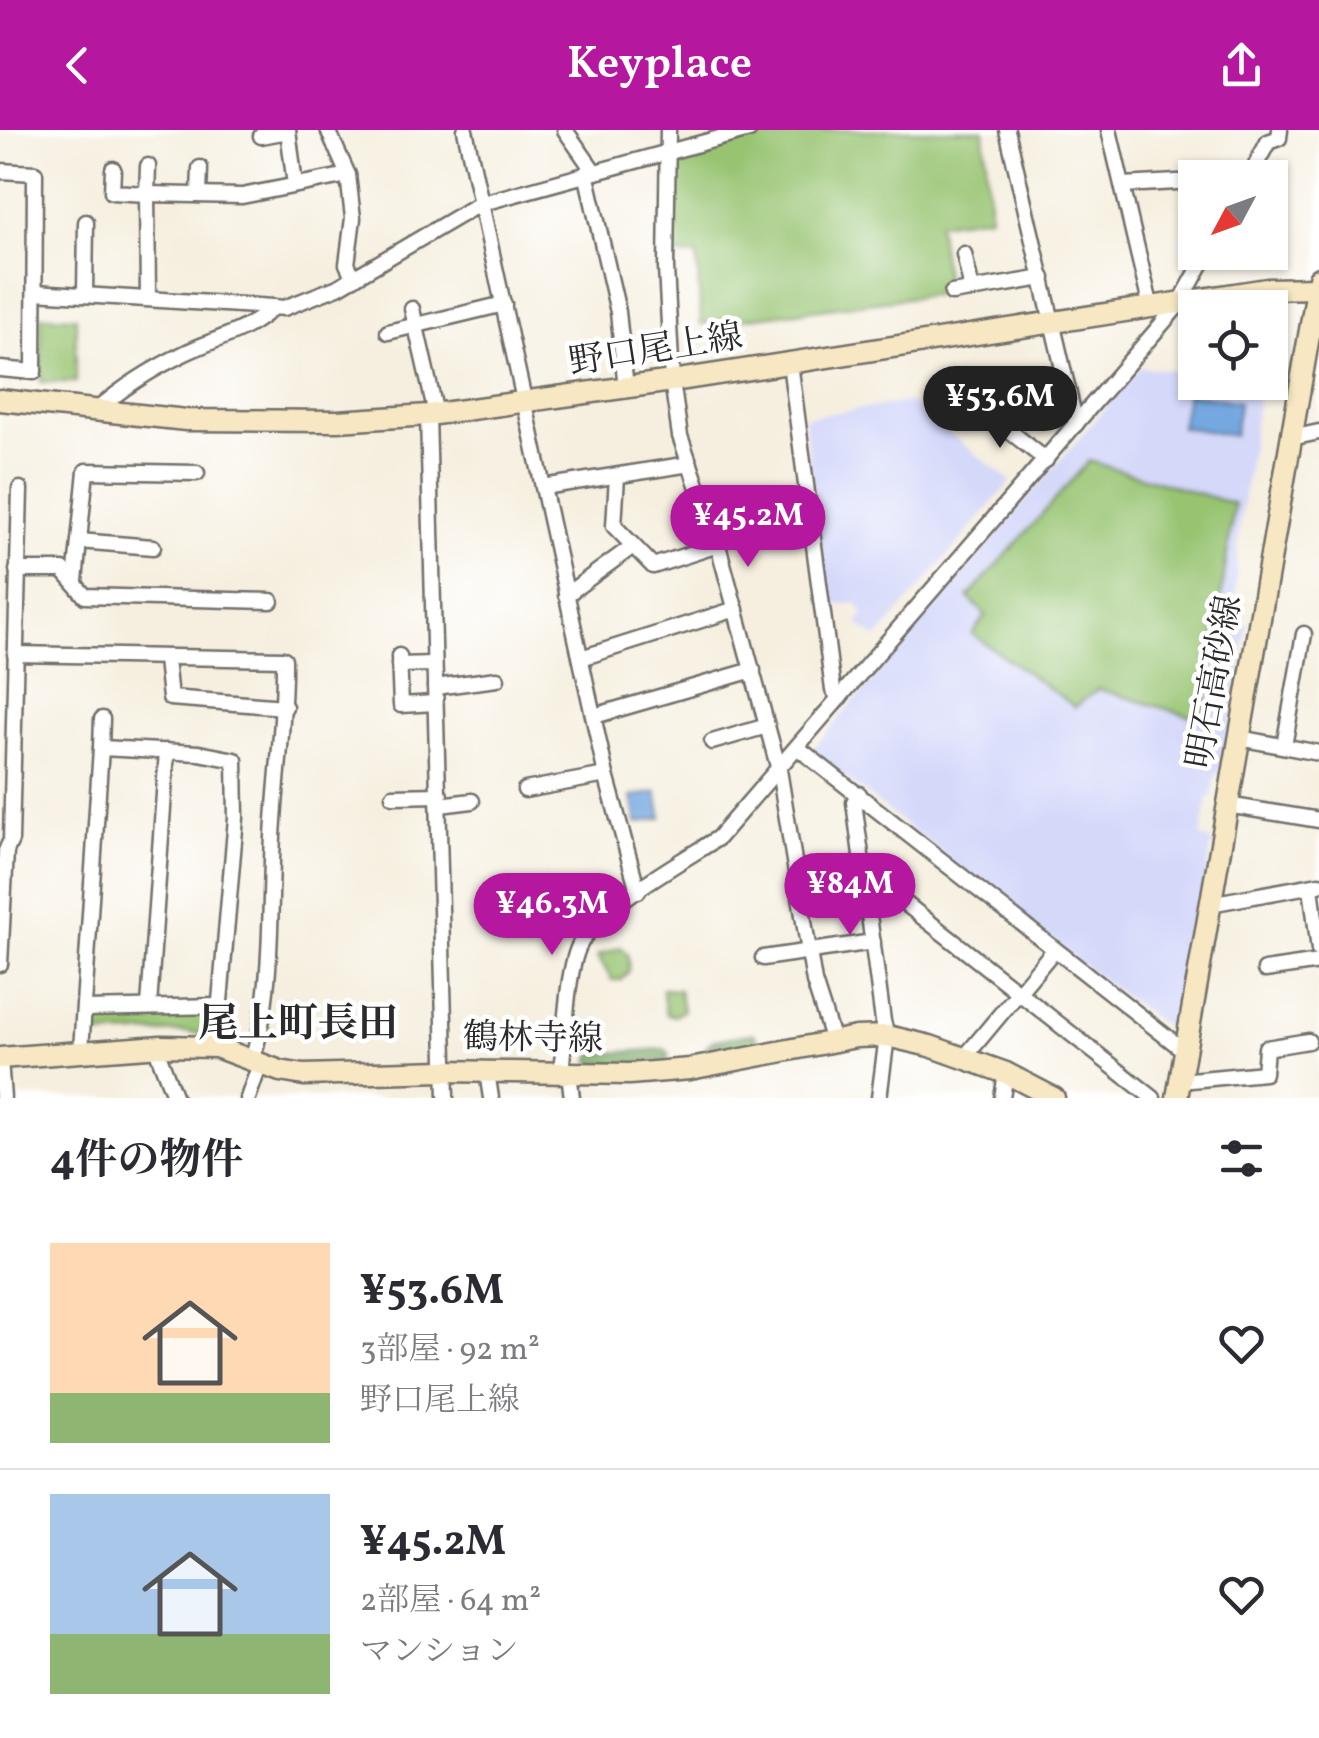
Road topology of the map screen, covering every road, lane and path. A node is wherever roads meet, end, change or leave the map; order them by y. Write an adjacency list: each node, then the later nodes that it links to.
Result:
1 (288, 130): 10 (street); 20 (street)
2 (328, 130): 18 (street)
3 (466, 130): 24 (street)
4 (565, 130): 17 (street)
5 (668, 130): 11 (street)
6 (750, 130): 11 (street)
7 (1007, 130): 28 (street)
8 (1109, 130): 21 (street)
9 (1280, 130): 12 (street)
10 (261, 136)
11 (668, 150): 17 (street); 47 (street)
12 (1259, 160)
13 (148, 166): 22 (street)
14 (200, 168): 23 (street)
15 (114, 169): 22 (street)
16 (0, 171): 32 (street)
17 (590, 172): 24 (street); 48 (street)
18 (348, 175): 20 (street); 27 (street)
19 (1178, 183): 21 (street)
20 (295, 185): 23 (street)
21 (1122, 185): 41 (street)
22 (147, 194): 23 (street); 35 (street)
23 (199, 195)
24 (479, 204): 27 (street); 37 (street)
25 (86, 222): 34 (street)
26 (964, 254): 30 (street)
27 (354, 278): 39 (street)
28 (1043, 278): 30 (street); 42 (street)
29 (1318, 285): 31 (main road, 野口尾上線); 56 (main road, 明石高砂線)
30 (972, 290): 33 (street)
31 (1263, 290)
32 (35, 292): 34 (street); 46 (street)
33 (952, 293)
34 (85, 294): 35 (street)
35 (148, 298): 39 (street)
36 (1178, 303): 41 (main road, 野口尾上線)
37 (504, 304): 43 (street); 50 (street)
38 (1178, 305): 54 (street)
39 (273, 307): 52 (street)
40 (412, 308): 43 (street)
41 (1151, 308): 42 (main road, 野口尾上線)
42 (1054, 322): 45 (main road, 野口尾上線); 54 (street)
43 (416, 326): 44 (street); 53 (street)
44 (388, 332)
45 (790, 363): 47 (main road, 野口尾上線); 80 (street)
46 (0, 368)
47 (672, 382): 48 (main road, 野口尾上線); 58 (street)
48 (626, 388): 50 (main road, 野口尾上線)
49 (0, 400): 52 (main road, 野口尾上線)
50 (526, 403): 53 (main road, 野口尾上線); 61 (street)
51 (982, 408): 57 (street)
52 (97, 410): 53 (main road, 野口尾上線)
53 (432, 414): 76 (street)
54 (1076, 424): 57 (street)
55 (1319, 432): 56 (street)
56 (1291, 438): 85 (main road, 明石高砂線)
57 (1046, 460): 80 (street)
58 (690, 464): 60 (street); 66 (street)
59 (188, 468): 63 (street)
60 (617, 476): 61 (street); 65 (street)
61 (543, 488): 69 (street)
62 (20, 489): 67 (street)
63 (79, 542): 64 (street); 68 (street)
64 (152, 546)
65 (634, 546): 66 (street); 69 (street)
66 (718, 546): 71 (street)
67 (18, 570): 68 (street); 73 (street)
68 (75, 581): 70 (street)
69 (566, 594): 74 (street)
70 (271, 601)
71 (736, 609): 74 (street); 77 (street)
72 (1304, 634): 87 (street)
73 (15, 654): 75 (street); 112 (street)
74 (581, 658): 82 (street)
75 (166, 659): 81 (street); 81 (street)
76 (434, 664): 79 (street); 79 (street)
77 (753, 670): 82 (street); 84 (street)
78 (492, 684): 79 (street)
79 (435, 695): 97 (street)
80 (840, 697): 89 (street)
81 (285, 707): 127 (street)
82 (594, 716): 93 (street)
83 (102, 720): 88 (street)
84 (767, 726): 86 (street); 92 (street)
85 (1239, 738): 87 (street); 99 (main road, 明石高砂線)
86 (712, 742)
87 (1284, 746): 91 (street)
88 (101, 748): 90 (street); 117 (street)
89 (798, 748): 92 (street); 95 (street)
90 (167, 751): 115 (street); 116 (street)
91 (1319, 753)
92 (779, 770): 102 (street); 104 (street)
93 (606, 774): 94 (street); 104 (street)
94 (525, 790)
95 (859, 794): 101 (street); 107 (street)
96 (393, 796): 97 (street)
97 (440, 800): 98 (street); 128 (street)
98 (472, 801)
99 (1227, 805): 100 (street); 105 (main road, 明石高砂線)
100 (1319, 820)
101 (864, 872): 102 (street); 106 (street); 114 (street)
102 (798, 880): 109 (street)
103 (1315, 886): 105 (street); 108 (street)
104 (638, 891): 130 (street)
105 (1210, 904): 124 (main road, 明石高砂線)
106 (873, 942): 109 (street); 118 (street)
107 (1054, 950): 114 (street); 124 (street)
108 (1319, 950)
109 (809, 951): 110 (street); 119 (street)
110 (762, 958)
111 (1319, 962): 113 (street)
112 (0, 964)
113 (1265, 970)
114 (1019, 993): 125 (street); 142 (street)
115 (150, 1006): 116 (street); 117 (street)
116 (218, 1006): 122 (street)
117 (86, 1009): 123 (street)
118 (888, 1036): 119 (main road, 鶴林寺線); 125 (main road, 鶴林寺線); 139 (street)
119 (834, 1041): 130 (main road, 鶴林寺線)
120 (1308, 1041): 132 (street)
121 (155, 1046): 122 (main road, 鶴林寺線); 123 (main road, 鶴林寺線); 134 (street)
122 (216, 1048): 127 (main road, 鶴林寺線)
123 (82, 1050): 126 (main road, 鶴林寺線)
124 (1186, 1052): 132 (main road, 明石高砂線)
125 (964, 1058): 131 (main road, 鶴林寺線)
126 (0, 1059): 133 (street)
127 (256, 1062): 128 (main road, 鶴林寺線); 135 (street)
128 (443, 1071): 129 (main road, 鶴林寺線); 136 (street)
129 (487, 1072): 130 (main road, 鶴林寺線); 137 (street)
130 (565, 1073): 138 (street)
131 (1006, 1073): 140 (street); 141 (main road, 鶴林寺線)
132 (1179, 1090)
133 (3, 1098)
134 (175, 1098)
135 (248, 1098)
136 (446, 1098)
137 (490, 1098)
138 (572, 1098)
139 (879, 1098)
140 (1002, 1098)
141 (1054, 1098)
142 (1153, 1098)

